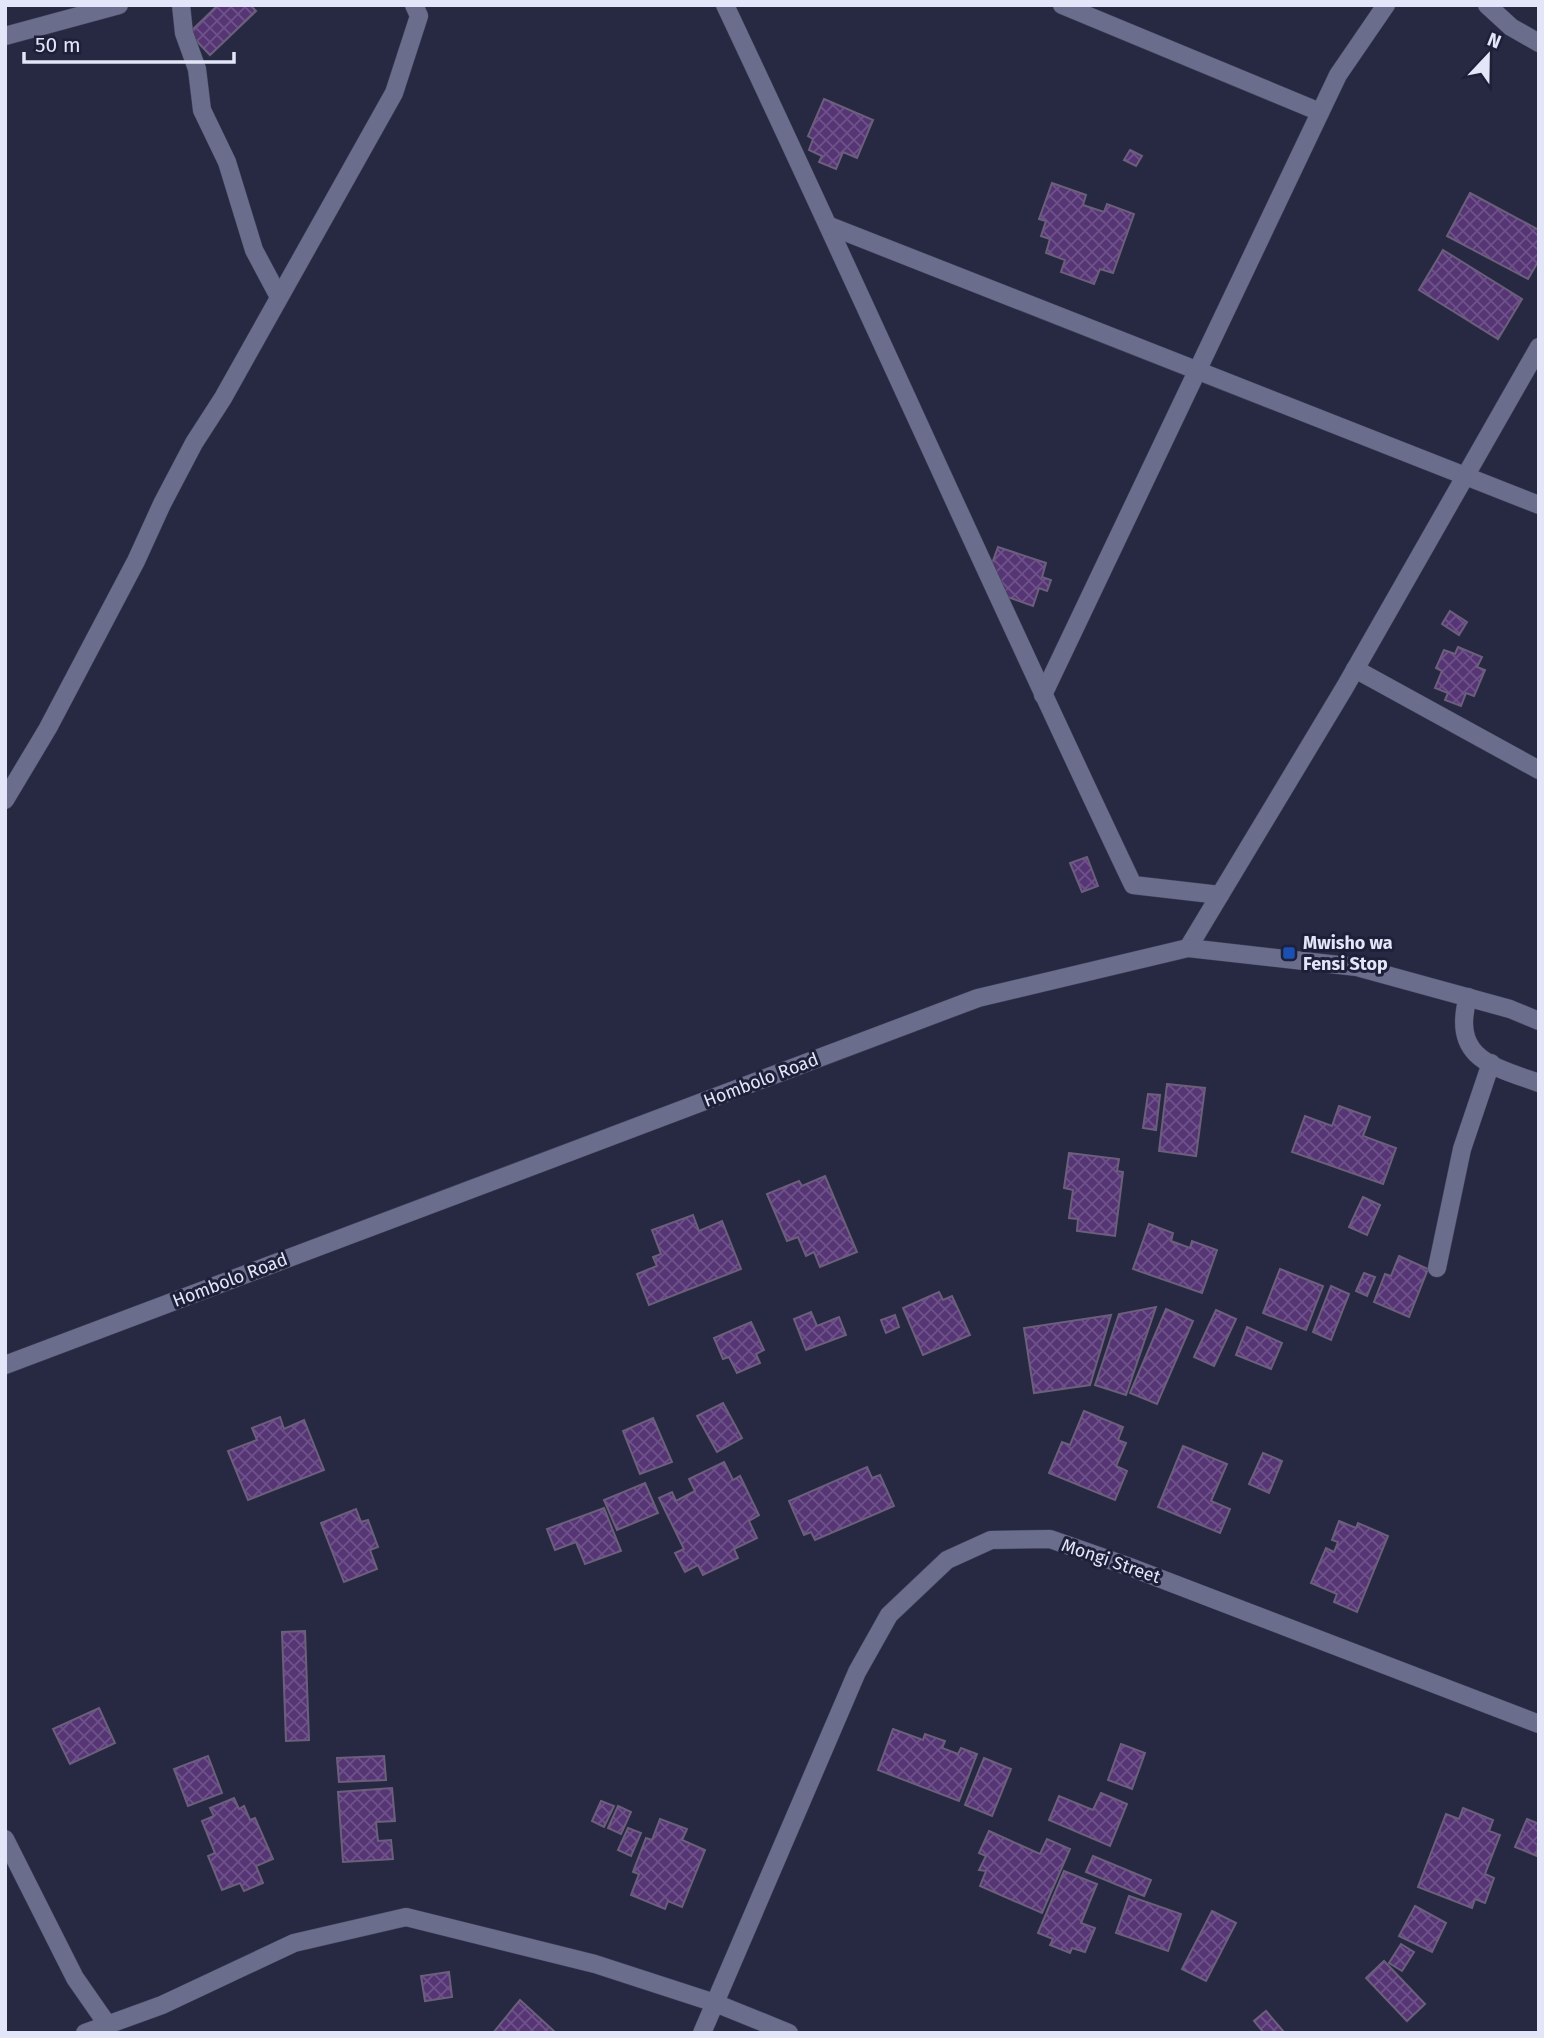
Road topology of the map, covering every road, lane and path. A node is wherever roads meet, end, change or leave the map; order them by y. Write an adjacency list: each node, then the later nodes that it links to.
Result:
1 (119, 5): 8 (street)
2 (181, 5): 12 (street)
3 (414, 5): 12 (street)
4 (725, 5): 11 (street)
5 (1062, 5): 10 (street)
6 (1385, 5): 10 (street)
7 (1487, 5): 9 (street)
8 (5, 36)
9 (1539, 43)
10 (1320, 112): 14 (street)
11 (830, 226): 14 (street); 18 (street)
12 (279, 297): 20 (street)
13 (1539, 347): 15 (street)
14 (1196, 370): 15 (street); 18 (street)
15 (1465, 477): 16 (street); 17 (street)
16 (1539, 505)
17 (1355, 669): 19 (street); 21 (street)
18 (1042, 695): 21 (street)
19 (1539, 770)
20 (5, 800)
21 (1220, 895): 22 (street)
22 (1188, 948): 23 (street, Hombolo Road); 28 (street, Hombolo Road)
23 (1468, 997): 24 (street, Hombolo Road); 25 (street)
24 (1539, 1021)
25 (1490, 1063): 26 (street); 27 (street)
26 (1539, 1083)
27 (1437, 1268)
28 (5, 1365)
29 (1539, 1724): 31 (street, Mongi Street)
30 (5, 1839): 32 (street)
31 (715, 2003): 32 (street); 34 (street, Mongi Street); 35 (street)
32 (107, 2024): 33 (street)
33 (85, 2033)
34 (702, 2033)
35 (789, 2033)

